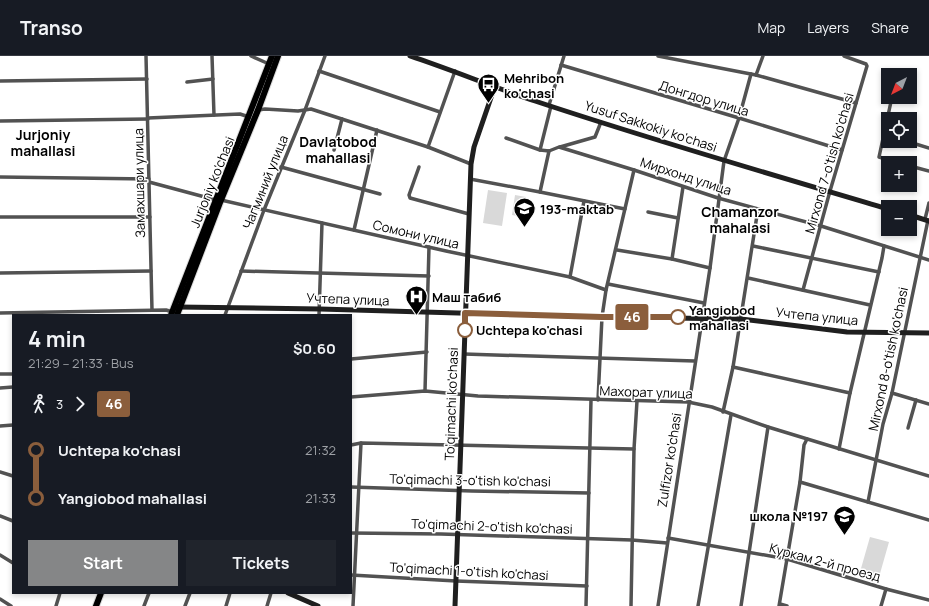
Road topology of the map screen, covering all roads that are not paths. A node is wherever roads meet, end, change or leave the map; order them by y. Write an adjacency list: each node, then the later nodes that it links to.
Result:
1 (146, 56): 18 (street, Замахшари улица)
2 (212, 56): 19 (street)
3 (251, 56): 12 (street)
4 (272, 56): 12 (main road, Jurjoniy ko'chasi)
5 (278, 56): 25 (main road, Jurjoniy ko'chasi)
6 (325, 56): 14 (street, Чагминий улица)
7 (410, 56): 15 (main road, Yusuf Sakkokiy ko'chasi)
8 (564, 56): 13 (street)
9 (658, 56): 16 (street)
10 (763, 56): 17 (street)
11 (844, 56): 23 (street, Mirxond 7-o'tish ko'chasi)
12 (269, 64): 29 (main road, Jurjoniy ko'chasi)
13 (560, 65): 24 (street); 30 (street, Донгдор улица)
14 (319, 71): 26 (street, Чагминий улица); 27 (street)
15 (455, 71): 22 (main road, Yusuf Sakkokiy ko'chasi); 27 (street)
16 (751, 74): 17 (street); 30 (street, Zulfizor ko'chasi)
17 (756, 75): 23 (street)
18 (147, 79): 20 (street); 31 (street, Замахшари улица)
19 (213, 79): 21 (street); 28 (street)
20 (0, 81)
21 (187, 82)
22 (495, 86): 24 (main road, Yusuf Sakkokiy ko'chasi); 48 (main road, To'qimachi ko'chasi)
23 (856, 103): 44 (street, Mirxond 7-o'tish ko'chasi)
24 (550, 106): 34 (main road, Yusuf Sakkokiy ko'chasi); 43 (street)
25 (258, 110): 26 (street); 63 (main road, Jurjoniy ko'chasi)
26 (305, 110): 32 (street); 50 (street, Чагминий улица)
27 (440, 112): 38 (street)
28 (214, 115): 29 (street); 31 (street)
29 (249, 117): 63 (main road, Jurjoniy ko'chasi)
30 (739, 118): 44 (street, Донгдор улица); 47 (street, Zulfizor ko'chasi)
31 (148, 119): 33 (street); 56 (street, Замахшари улица)
32 (342, 119): 35 (street); 42 (street)
33 (0, 121)
34 (601, 122): 39 (street); 47 (main road, Yusuf Sakkokiy ko'chasi)
35 (377, 130): 38 (street); 58 (street)
36 (506, 138): 43 (street)
37 (917, 144): 41 (street)
38 (428, 147): 48 (street)
39 (559, 147): 45 (street); 52 (street, Мирхонд улица)
40 (882, 148): 46 (street)
41 (929, 148)
42 (334, 150)
43 (540, 150): 45 (street)
44 (842, 150): 60 (street, Mirxond 7-o'tish ko'chasi)
45 (549, 151): 59 (street)
46 (881, 158)
47 (724, 161): 60 (main road, Yusuf Sakkokiy ko'chasi); 62 (street, Zulfizor ko'chasi)
48 (471, 164): 55 (main road, To'qimachi ko'chasi)
49 (419, 167): 71 (street)
50 (281, 168): 58 (street); 68 (street, Чагминий улица)
51 (917, 168): 53 (street)
52 (634, 170): 57 (street, Мирхонд улица); 67 (street)
53 (929, 171)
54 (0, 178): 56 (street, Сомони улица)
55 (470, 179): 59 (street); 71 (main road, To'qimachi ko'chasi)
56 (149, 180): 63 (street, Сомони улица); 73 (street, Замахшари улица)
57 (682, 187): 62 (street, Мирхонд улица); 75 (street)
58 (362, 190): 61 (street); 79 (street)
59 (540, 192): 64 (street)
60 (830, 192): 66 (main road, Yusuf Sakkokiy ko'chasi); 78 (street, Mirxond 7-o'tish ko'chasi)
61 (380, 194)
62 (718, 198): 69 (street, Мирхонд улица); 89 (street, Zulfizor ko'chasi)
63 (218, 200): 68 (street, Сомони улица); 106 (main road, Jurjoniy ko'chasi)
64 (584, 201): 67 (street); 96 (street)
65 (929, 203): 76 (street, Mirxond 8-o'tish ko'chasi)
66 (881, 207)
67 (625, 209): 83 (street)
68 (264, 210): 77 (street, Сомони улица); 91 (street, Чагминий улица)
69 (758, 210): 78 (street, Мирхонд улица); 80 (street)
70 (648, 212): 75 (street)
71 (469, 214): 84 (main road, To'qimachi ko'chasi)
72 (0, 217): 73 (street)
73 (150, 217): 90 (street, Замахшари улица)
74 (917, 217): 76 (main road)
75 (678, 218): 86 (street)
76 (927, 220): 85 (street, Mirxond 8-o'tish ko'chasi)
77 (322, 223): 79 (street, Сомони улица); 94 (street)
78 (821, 226): 81 (street, Мирхонд улица); 87 (street, Mirxond 7-o'tish ko'chasi)
79 (354, 230): 82 (street, Сомони улица)
80 (753, 246): 87 (street); 97 (street)
81 (884, 246): 85 (street, Мирхонд улица); 92 (street)
82 (429, 247): 84 (street, Сомони улица); 95 (street)
83 (616, 250): 86 (street); 98 (street)
84 (467, 256): 96 (street, Сомони улица); 109 (main road, To'qimachi ko'chasi)
85 (920, 257): 88 (street, Мирхонд улица); 116 (street, Mirxond 8-o'tish ko'chasi)
86 (672, 259): 89 (street)
87 (812, 259): 92 (street); 100 (street, Mirxond 7-o'tish ko'chasi)
88 (929, 260)
89 (710, 268): 101 (street, Zulfizor ko'chasi)
90 (150, 271): 93 (street); 105 (street, Замахшари улица)
91 (241, 271): 94 (street); 103 (street, Чагминий улица)
92 (879, 272): 102 (street)
93 (0, 273)
94 (320, 273): 95 (street); 104 (street)
95 (429, 276): 107 (street)
96 (570, 277): 99 (street, Сомони улица)
97 (748, 278): 100 (street); 114 (street)
98 (608, 284): 99 (street); 101 (street)
99 (606, 290): 112 (street)
100 (803, 290): 102 (street)
101 (704, 303): 113 (street, Zulfizor ko'chasi)
102 (870, 305): 115 (street)
103 (227, 307): 104 (main road, Учтепа улица); 106 (main road, Учтепа улица); 110 (street, Чагминий улица)
104 (320, 309): 107 (main road, Учтепа улица); 111 (street)
105 (152, 310): 106 (street); 108 (street)
106 (175, 312)
107 (428, 312): 109 (main road, Учтепа улица); 118 (street)
108 (0, 313)
109 (465, 313): 112 (main road, Учтепа улица); 119 (main road, To'qimachi ko'chasi)
110 (225, 314)
111 (319, 314)
112 (602, 317): 113 (main road, Учтепа улица); 120 (street)
113 (702, 318): 114 (main road, Учтепа улица); 122 (street, Zulfizor ko'chasi)
114 (741, 319): 115 (main road, Учтепа улица); 123 (street)
115 (865, 332): 116 (main road, Учтепа улица); 129 (street)
116 (905, 332): 117 (main road, Учтепа улица); 130 (street, Mirxond 8-o'tish ko'chasi)
117 (929, 333)
118 (427, 352): 121 (street); 128 (street)
119 (464, 354): 120 (street); 131 (main road, To'qimachi ko'chasi)
120 (599, 358): 122 (street); 134 (street)
121 (352, 360)
122 (695, 361): 137 (street, Zulfizor ko'chasi)
123 (733, 367): 129 (street); 139 (street)
124 (0, 374): 125 (street)
125 (12, 374)
126 (0, 388): 127 (street)
127 (12, 388)
128 (425, 391): 131 (street, Махорат улица); 132 (street, Махорат улица)
129 (850, 393): 151 (street)
130 (892, 393): 135 (street); 152 (street, Mirxond 8-o'tish ko'chasi)
131 (463, 395): 133 (street, Махорат улица); 148 (main road, To'qimachi ko'chasi)
132 (352, 397)
133 (591, 400): 134 (street, Махорат улица); 149 (street)
134 (598, 400): 136 (street, Махорат улица)
135 (916, 400): 138 (street); 144 (street)
136 (637, 401): 137 (street, Махорат улица); 150 (street)
137 (688, 402): 139 (street, Махорат улица); 168 (street, Zulfizor ko'chasi)
138 (929, 404)
139 (723, 412): 140 (street, Махорат улица)
140 (731, 415): 143 (street, Махорат улица); 172 (street)
141 (12, 425): 142 (street)
142 (0, 426)
143 (768, 427): 145 (street, Махорат улица); 173 (street)
144 (908, 428)
145 (806, 439): 151 (street, Махорат улица); 156 (street)
146 (361, 443): 147 (street); 148 (street); 158 (street)
147 (352, 445)
148 (461, 445): 149 (street); 159 (main road, To'qimachi ko'chasi)
149 (590, 449): 150 (street); 160 (street)
150 (634, 449): 170 (street)
151 (839, 449): 152 (street, Махорат улица)
152 (877, 461): 155 (street, Махорат улица); 161 (street, Mirxond 8-o'tish ko'chasi)
153 (0, 472): 154 (street)
154 (12, 476)
155 (929, 476)
156 (800, 482): 161 (street); 175 (street)
157 (352, 487): 158 (street, To'qimachi 3-o'tish ko'chasi)
158 (358, 487): 159 (street, To'qimachi 3-o'tish ko'chasi); 166 (street)
159 (459, 491): 160 (street, To'qimachi 3-o'tish ko'chasi); 167 (main road, To'qimachi ko'chasi)
160 (589, 493): 169 (street)
161 (868, 502): 163 (street)
162 (0, 516): 164 (street)
163 (929, 520)
164 (12, 521)
165 (352, 533): 166 (street, To'qimachi 2-o'tish ko'chasi)
166 (357, 534): 167 (street, To'qimachi 2-o'tish ko'chasi); 177 (street)
167 (457, 535): 169 (street, To'qimachi 2-o'tish ko'chasi); 178 (main road, To'qimachi ko'chasi)
168 (668, 538): 171 (street, Zulfizor ko'chasi); 172 (street, Куркам 2-й проезд)
169 (588, 539): 170 (street, To'qimachi 2-o'tish ko'chasi); 179 (street)
170 (632, 540): 171 (street); 205 (street)
171 (667, 543): 206 (street, Zulfizor ko'chasi)
172 (709, 545): 173 (street, Куркам 2-й проезд); 207 (street)
173 (749, 552): 175 (street, Куркам 2-й проезд); 208 (street)
174 (0, 554): 176 (street)
175 (787, 559): 180 (street, Куркам 2-й проезд); 192 (street)
176 (12, 562)
177 (352, 575): 178 (street, To'qimachi 1-o'tish ko'chasi); 202 (street)
178 (456, 581): 179 (street, To'qimachi 1-o'tish ko'chasi); 203 (main road, To'qimachi ko'chasi)
179 (587, 586): 204 (street)
180 (886, 589): 190 (street, Куркам 2-й проезд); 210 (street)
181 (60, 594): 194 (street)
182 (101, 594): 195 (main road)
183 (105, 594): 196 (main road)
184 (148, 594): 197 (street)
185 (190, 594): 198 (street)
186 (230, 594): 199 (street)
187 (271, 594): 200 (street)
188 (290, 594): 191 (main road)
189 (0, 599): 193 (street)
190 (929, 600)
191 (308, 604): 201 (main road)
192 (779, 605): 209 (street)
193 (11, 606)
194 (56, 606)
195 (96, 606)
196 (100, 606)
197 (144, 606)
198 (185, 606)
199 (226, 606)
200 (267, 606)
201 (318, 606)
202 (352, 606)
203 (455, 606)
204 (586, 606)
205 (631, 606)
206 (658, 606)
207 (698, 606)
208 (741, 606)
209 (787, 606)
210 (881, 606)

